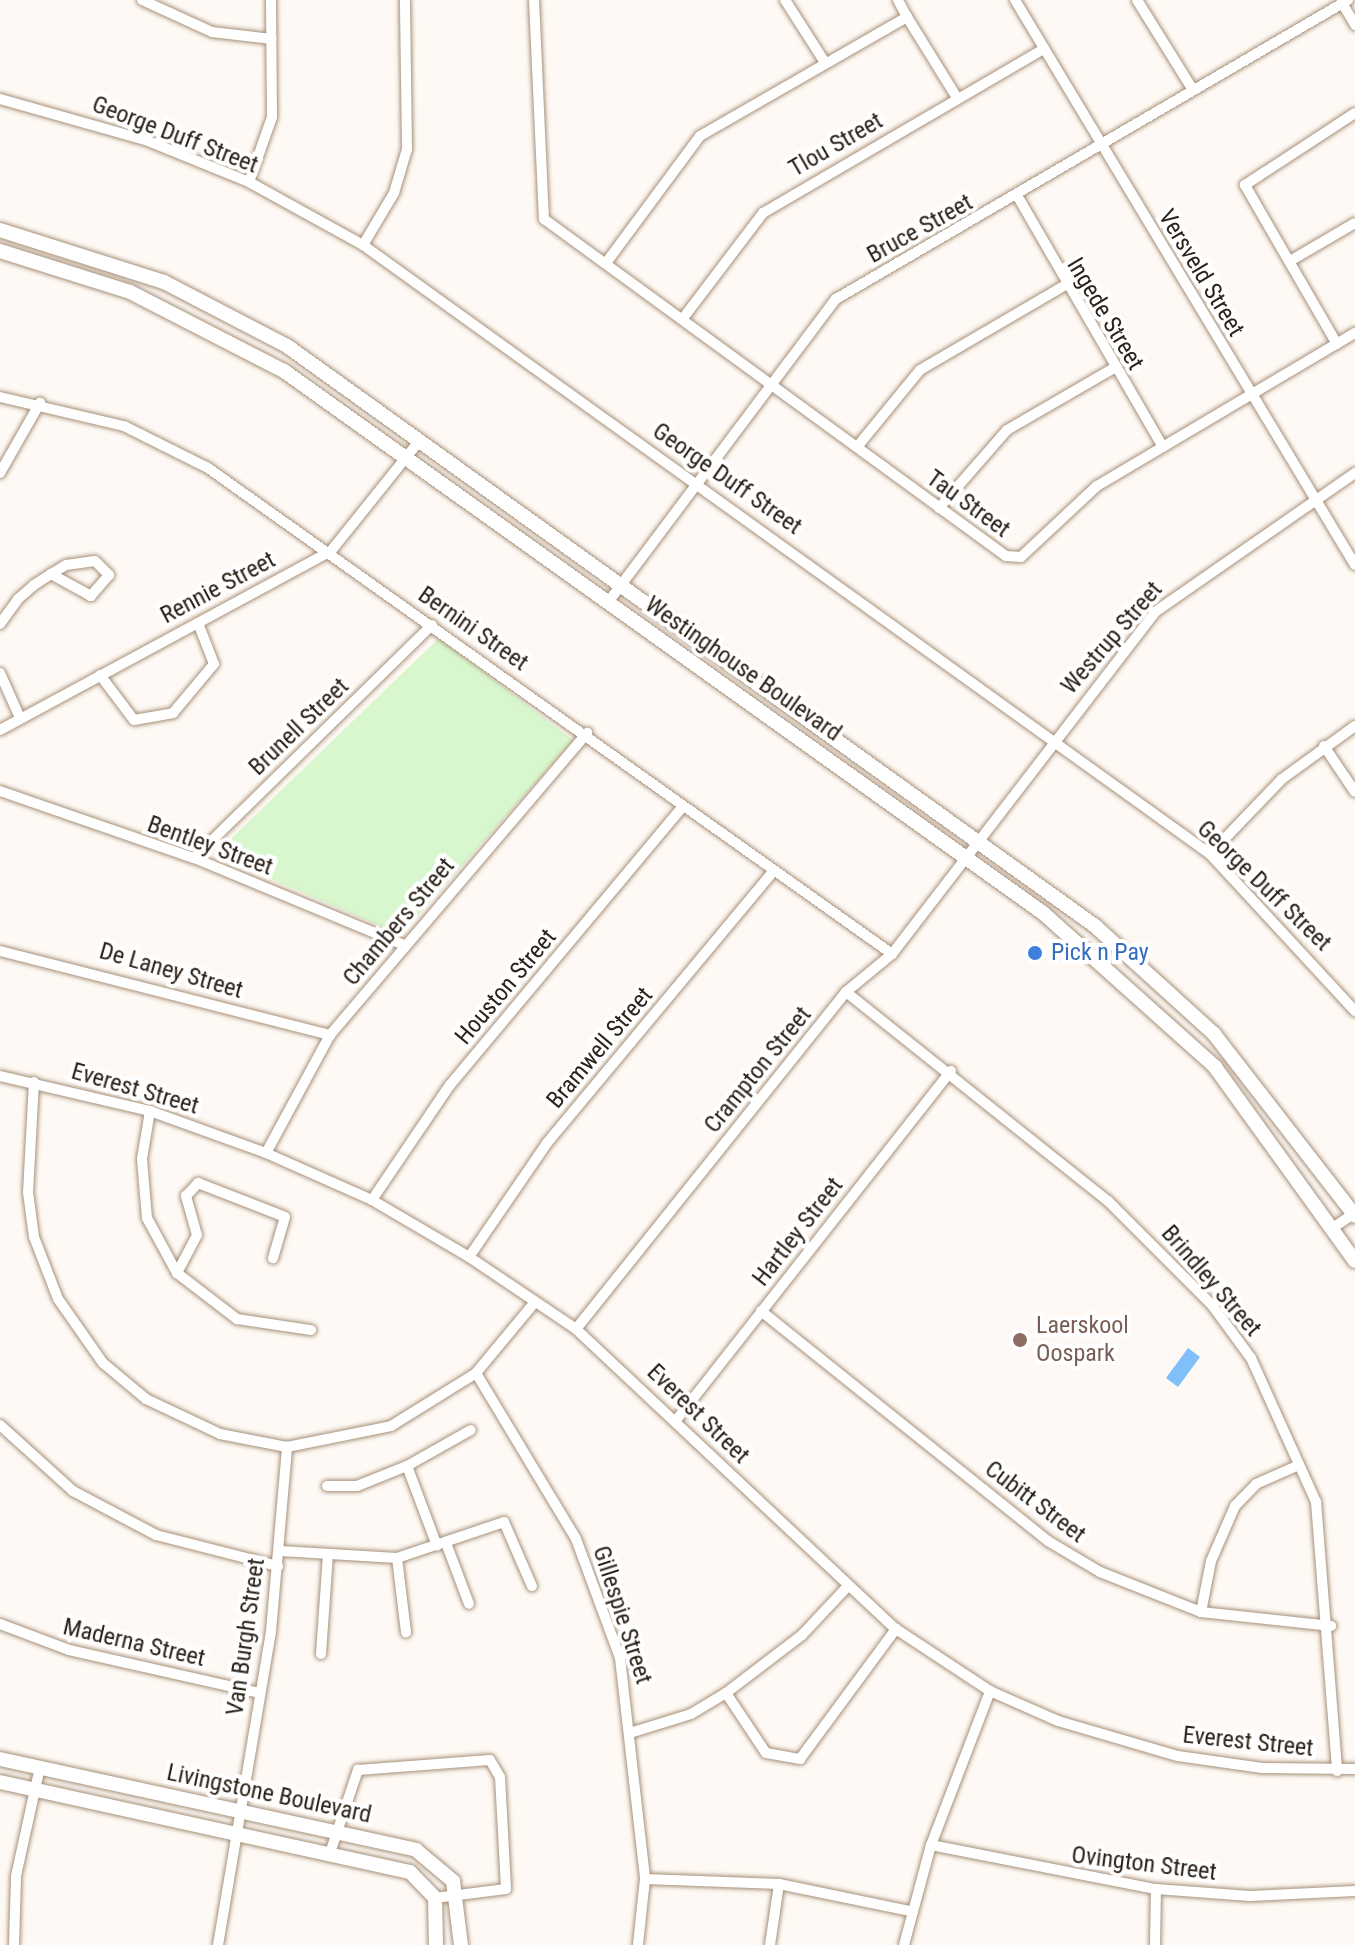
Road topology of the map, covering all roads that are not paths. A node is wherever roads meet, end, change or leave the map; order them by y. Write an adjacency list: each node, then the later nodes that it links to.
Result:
1 (142, 0): 12 (street)
2 (271, 0): 12 (street)
3 (405, 0): 24 (street)
4 (534, 0): 27 (street, Tau Street)
5 (785, 0): 14 (street)
6 (898, 0): 10 (street)
7 (1015, 0): 13 (street, Versveld Street)
8 (1137, 0): 15 (street)
9 (1345, 2): 11 (street); 15 (street, Bruce Street)
10 (907, 17): 14 (street); 16 (street)
11 (1355, 25)
12 (272, 39): 20 (street)
13 (1044, 49): 16 (street, Tlou Street); 19 (street, Versveld Street)
14 (824, 61): 27 (street)
15 (1193, 90): 19 (street, Bruce Street)
16 (956, 96): 29 (street, Tlou Street)
17 (0, 99): 20 (street, George Duff Street)
18 (1355, 113): 26 (street)
19 (1101, 145): 21 (street, Bruce Street); 35 (street, Versveld Street)
20 (249, 182): 24 (street, George Duff Street)
21 (1018, 197): 28 (street, Ingede Street); 33 (street, Bruce Street)
22 (1355, 223): 26 (street)
23 (0, 230): 37 (street, Westinghouse Boulevard)
24 (363, 245): 43 (street, George Duff Street)
25 (0, 251): 40 (street, Westinghouse Boulevard)
26 (1290, 261): 31 (street)
27 (606, 263): 29 (street, Tau Street)
28 (1064, 286): 32 (street, Ingede Street); 38 (street)
29 (684, 317): 33 (street, Tau Street)
30 (1355, 333): 31 (street, Tau Street)
31 (1337, 344): 35 (street, Tau Street)
32 (1114, 368): 39 (street, Ingede Street); 45 (street)
33 (768, 385): 38 (street, Tau Street); 43 (street, Bruce Street)
34 (0, 397): 36 (street, Bernini Street)
35 (1251, 397): 39 (street, Tau Street); 44 (street, Versveld Street)
36 (40, 403): 41 (street); 46 (street, Bernini Street)
37 (420, 440): 40 (street, Rennie Street); 49 (street, Westinghouse Boulevard)
38 (857, 447): 45 (street, Tau Street)
39 (1163, 447): 45 (street, Tau Street)
40 (407, 458): 46 (street, Rennie Street); 50 (street, Westinghouse Boulevard)
41 (0, 473)
42 (1355, 473): 44 (street, Westrup Street)
43 (696, 482): 49 (street, Bruce Street); 60 (street, George Duff Street)
44 (1313, 500): 47 (street, Versveld Street); 60 (street, Westrup Street)
45 (939, 508)
46 (331, 551): 51 (street, Rennie Street); 53 (street, Bernini Street)
47 (1355, 565)
48 (51, 574): 48 (street); 52 (street)
49 (623, 582): 50 (street, Bruce Street); 65 (street, Westinghouse Boulevard)
50 (609, 601): 68 (street, Westinghouse Boulevard)
51 (198, 623): 55 (street, Rennie Street); 55 (street)
52 (0, 624)
53 (432, 625): 59 (street, Bernini Street); 67 (street, Brunell Street)
54 (0, 673): 56 (street)
55 (100, 675): 56 (street, Rennie Street)
56 (20, 718): 58 (street, Rennie Street)
57 (1355, 726): 61 (street)
58 (0, 730)
59 (587, 733): 64 (street, Bernini Street); 70 (street, Chambers Street)
60 (1056, 739): 65 (street, Westrup Street); 66 (street, George Duff Street)
61 (1324, 746): 63 (street); 66 (street)
62 (0, 791): 67 (street, Bentley Street)
63 (1355, 792)
64 (682, 808): 69 (street, Bernini Street); 81 (street, Houston Street)
65 (979, 844): 68 (street, Crampton Street); 82 (street, Westinghouse Boulevard)
66 (1210, 854): 74 (street, George Duff Street)
67 (194, 858): 70 (street, Bentley Street)
68 (969, 859): 72 (street, Crampton Street); 83 (street, Westinghouse Boulevard)
69 (773, 872): 72 (street, Bernini Street); 84 (street, Bramwell Street)
70 (404, 945): 75 (street, Chambers Street)
71 (0, 951): 75 (street, De Laney Street)
72 (892, 954): 73 (street, Crampton Street)
73 (846, 992): 76 (street, Brindley Street); 90 (street, Crampton Street)
74 (1355, 1011)
75 (330, 1035): 80 (street, Chambers Street)
76 (951, 1071): 89 (street, Hartley Street); 97 (street, Brindley Street)
77 (0, 1076): 78 (street, Everest Street)
78 (34, 1082): 79 (street, Everest Street); 96 (street)
79 (150, 1111): 80 (street, Everest Street); 87 (street)
80 (266, 1153): 81 (street, Everest Street)
81 (372, 1200): 84 (street, Everest Street)
82 (1355, 1214): 83 (street)
83 (1334, 1227): 86 (street, Westinghouse Boulevard)
84 (469, 1257): 88 (street, Everest Street)
85 (273, 1258): 87 (street)
86 (1355, 1261)
87 (177, 1273): 91 (street)
88 (535, 1302): 90 (street, Everest Street); 92 (street)
89 (761, 1311): 93 (street, Hartley Street); 108 (street, Cubitt Street)
90 (576, 1329): 93 (street, Everest Street)
91 (311, 1330)
92 (476, 1373): 96 (street); 117 (street, Gillespie Street)
93 (677, 1419): 106 (street, Everest Street)
94 (1, 1428): 104 (street)
95 (471, 1430): 98 (street)
96 (287, 1447): 101 (street, Van Burgh Street)
97 (1299, 1465): 108 (street); 110 (street, Brindley Street)
98 (407, 1466): 99 (street); 100 (street)
99 (327, 1486)
100 (441, 1544): 103 (street); 105 (street); 107 (street)
101 (280, 1551): 102 (street); 104 (street, Van Burgh Street)
102 (328, 1554): 103 (street); 113 (street)
103 (397, 1558): 112 (street)
104 (278, 1566): 115 (street, Van Burgh Street)
105 (532, 1586)
106 (848, 1586): 111 (street, Everest Street); 116 (street)
107 (469, 1604)
108 (1201, 1612): 110 (street, Cubitt Street)
109 (0, 1624): 115 (street, Maderna Street)
110 (1331, 1626): 121 (street, Brindley Street)
111 (896, 1629): 114 (street, Everest Street); 116 (street)
112 (406, 1632)
113 (321, 1654)
114 (990, 1691): 121 (street, Everest Street); 127 (street)
115 (260, 1693): 124 (street, Van Burgh Street)
116 (726, 1693): 117 (street)
117 (633, 1732): 129 (street, Gillespie Street)
118 (0, 1759): 119 (street, Livingstone Boulevard)
119 (40, 1767): 123 (street); 124 (street, Livingstone Boulevard)
120 (1355, 1769): 121 (street, Everest Street)
121 (1337, 1771)
122 (0, 1782): 123 (street, Livingstone Boulevard)
123 (36, 1790): 125 (street, Livingstone Boulevard); 136 (street)
124 (237, 1810): 125 (street, Van Burgh Street); 126 (street, Livingstone Boulevard)
125 (232, 1831): 128 (street, Livingstone Boulevard); 137 (street, Van Burgh Street)
126 (335, 1831): 128 (street); 133 (street, Livingstone Boulevard); 133 (street)
127 (931, 1845): 131 (street, Ovington Street); 135 (street)
128 (330, 1853): 134 (street, Livingstone Boulevard)
129 (645, 1879): 130 (street); 140 (street, Gillespie Street)
130 (779, 1884): 135 (street); 141 (street)
131 (1156, 1889): 132 (street, Ovington Street); 143 (street)
132 (1355, 1891)
133 (458, 1897): 134 (street); 139 (street)
134 (435, 1898): 138 (street)
135 (909, 1911): 142 (street)
136 (14, 1945)
137 (218, 1945)
138 (436, 1945)
139 (461, 1945)
140 (638, 1945)
141 (770, 1945)
142 (904, 1945)
143 (1155, 1945)

